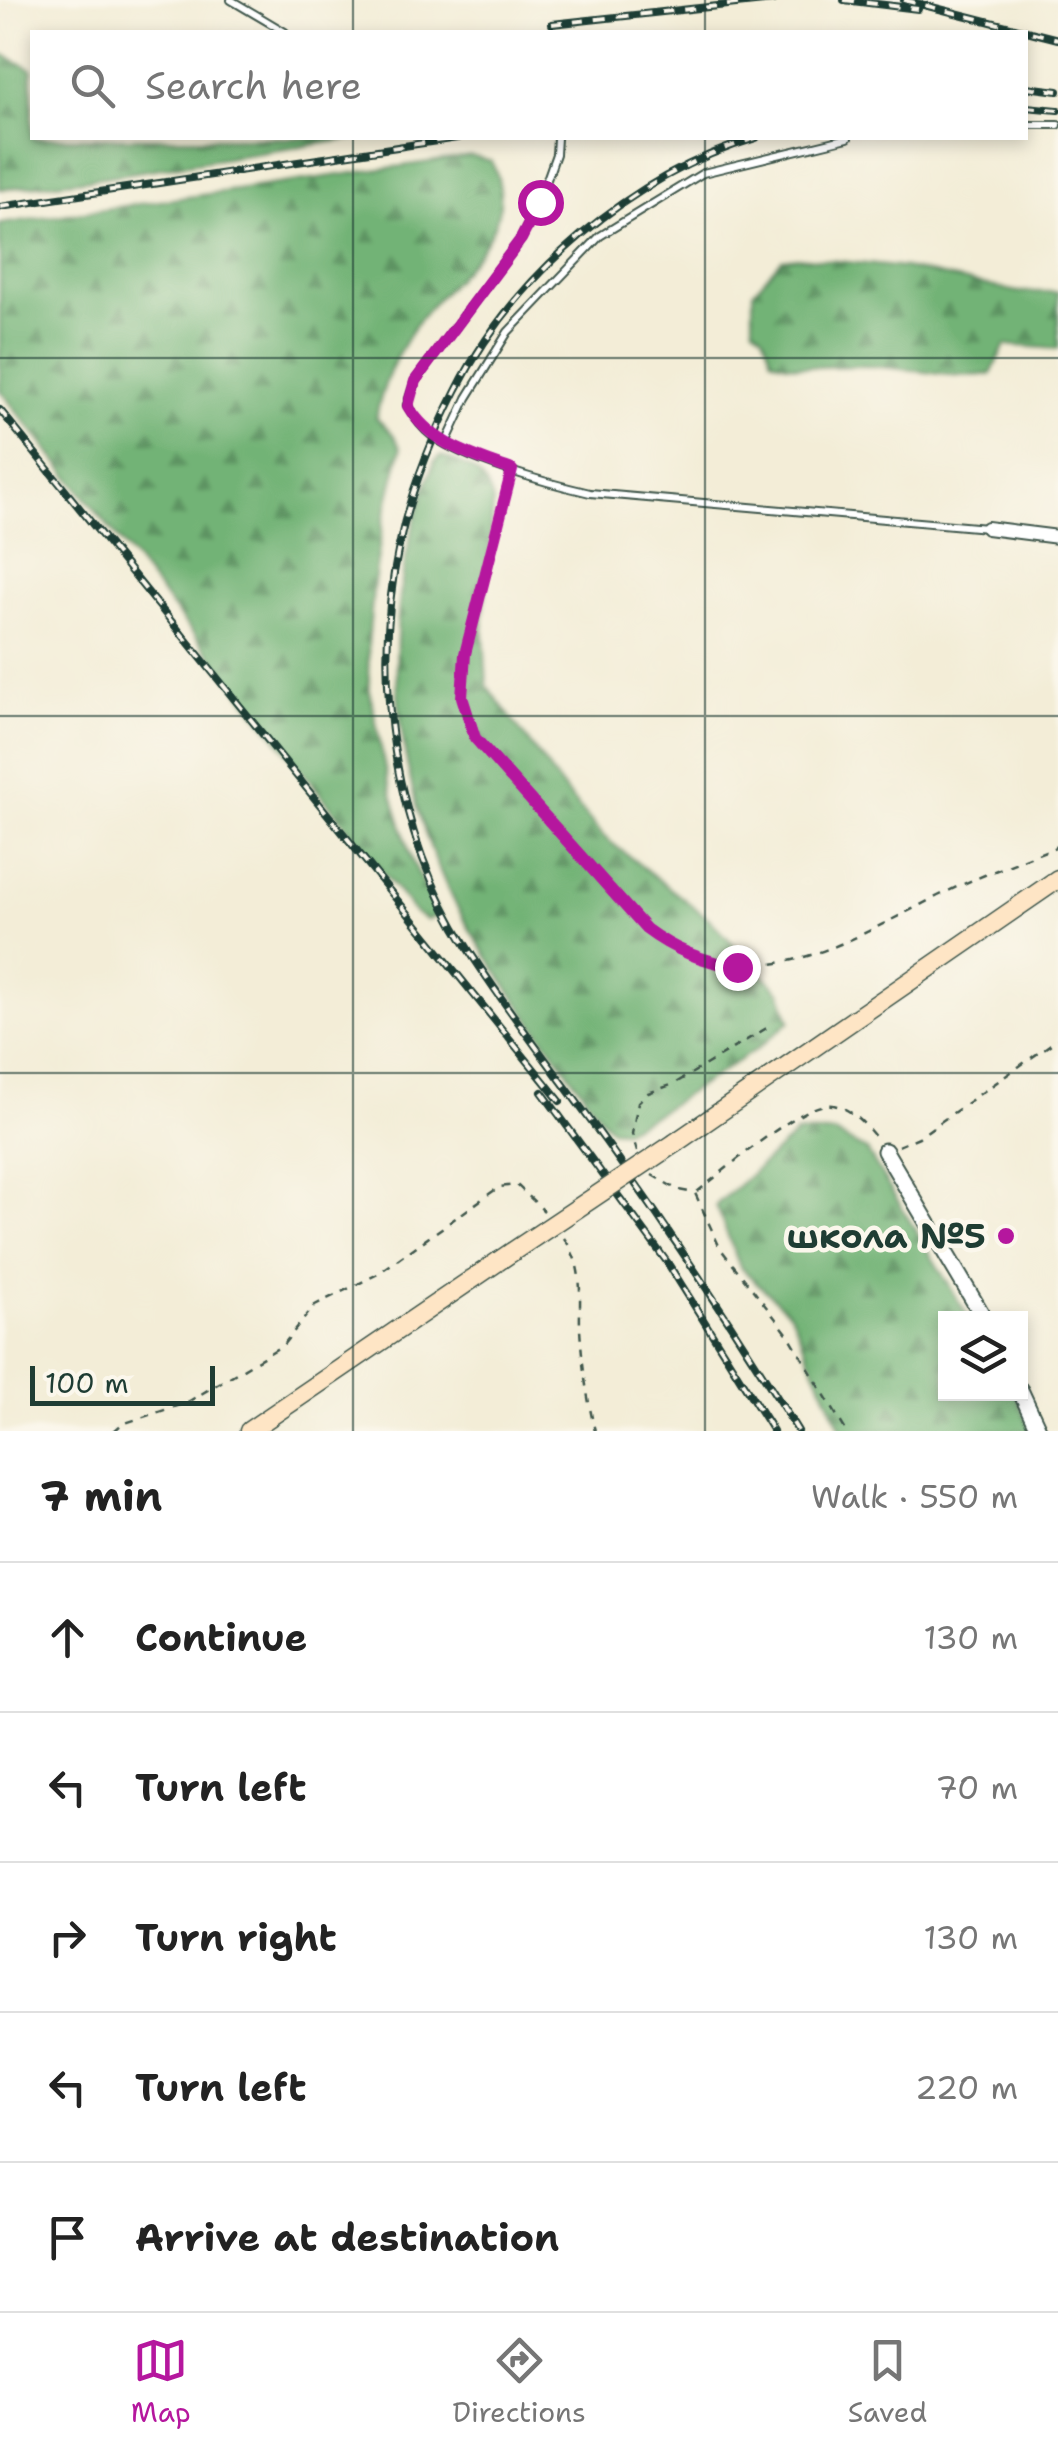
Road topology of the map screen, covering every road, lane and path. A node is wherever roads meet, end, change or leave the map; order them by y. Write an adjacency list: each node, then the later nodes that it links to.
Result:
1 (231, 0): 2 (lane)
2 (282, 30)
3 (1028, 125): 4 (lane)
4 (1058, 125)
5 (556, 140): 7 (lane)
6 (840, 140): 7 (lane)
7 (446, 443): 8 (lane)
8 (512, 470): 9 (lane); 11 (path)
9 (987, 528): 10 (street)
10 (1058, 536)
11 (1058, 846)
12 (1058, 878): 21 (main road, bridge)
13 (770, 1026): 16 (path)
14 (1058, 1039): 15 (path)
15 (886, 1152): 18 (path); 19 (street)
16 (644, 1163)
17 (650, 1174): 18 (path)
18 (695, 1193): 22 (path)
19 (980, 1311)
20 (1025, 1401): 23 (street)
21 (249, 1431)
22 (846, 1431)
23 (1039, 1431)

